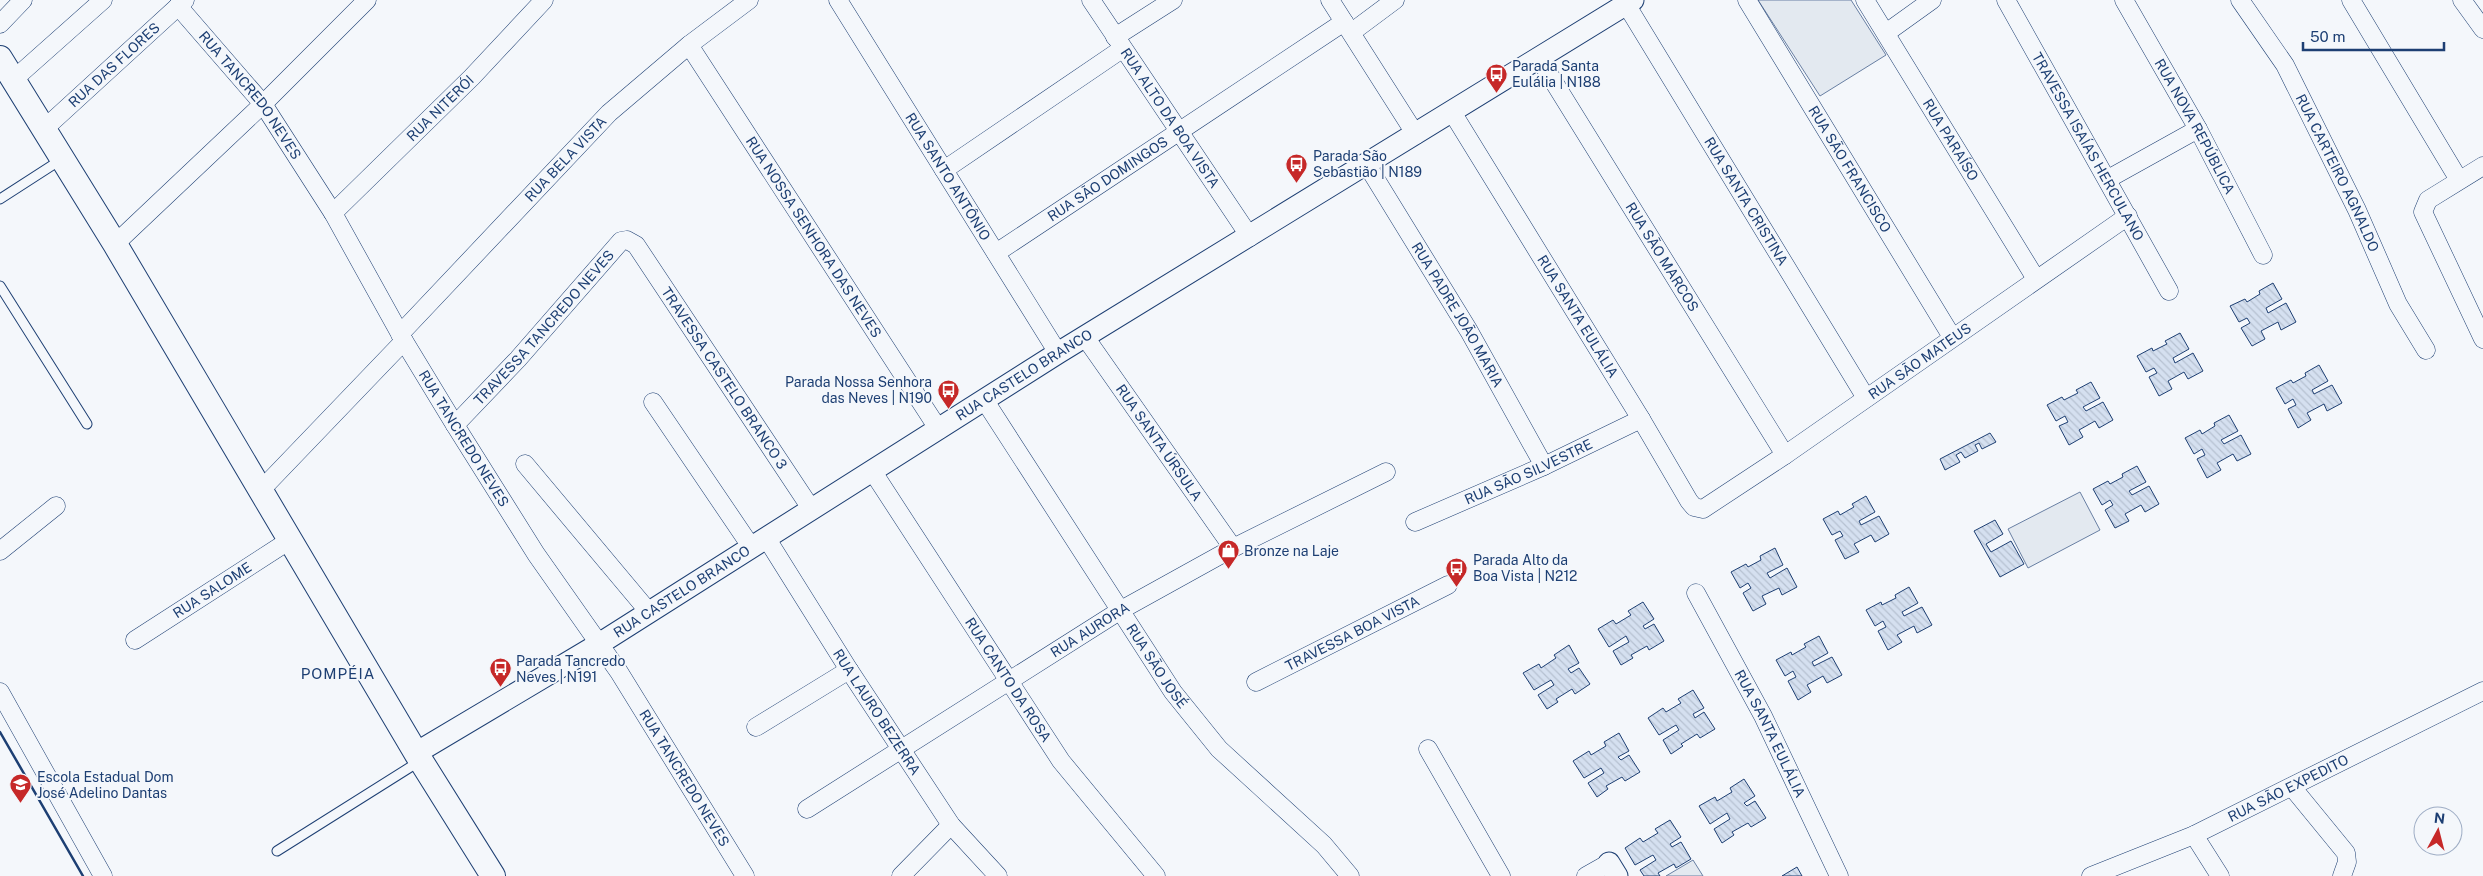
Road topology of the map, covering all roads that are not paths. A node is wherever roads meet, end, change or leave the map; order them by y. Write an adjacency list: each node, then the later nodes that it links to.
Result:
1 (23, 0): 21 (street)
2 (103, 0): 29 (street)
3 (367, 0): 30 (street)
4 (544, 0): 43 (street, RUA NITERÓI)
5 (749, 0): 26 (street, RUA BELA VISTA)
6 (838, 0): 39 (street, RUA SANTO ANTÔNIO)
7 (1091, 0): 25 (street, RUA ALTO DA BOA VISTA)
8 (1173, 0): 25 (street)
9 (1330, 0): 22 (street)
10 (1395, 0): 22 (street, RUA SÃO DOMINGOS)
11 (1747, 0): 54 (street, RUA SÃO FRANCISCO)
12 (1865, 0): 24 (street, RUA PARAÍSO)
13 (1932, 0): 24 (street)
14 (2006, 0): 40 (street, TRAVESSA ISAÍAS HERCULANO)
15 (2124, 0): 33 (street, RUA NOVA REPÚBLICA)
16 (2240, 0): 57 (street, RUA CARTEIRO AGNALDO)
17 (2351, 0): 41 (street)
18 (2462, 0): 23 (street)
19 (1630, 2): 28 (street, RUA CASTELO BRANCO); 59 (street, RUA SANTA CRISTINA)
20 (181, 3): 30 (street, RUA TANCREDO NEVES); 32 (street, RUA DAS FLORES)
21 (0, 24)
22 (1348, 27): 34 (street, RUA SÃO DOMINGOS); 35 (street)
23 (2483, 28)
24 (1886, 33): 50 (street, RUA PARAÍSO)
25 (1118, 42): 34 (street, RUA ALTO DA BOA VISTA); 39 (street)
26 (688, 45): 55 (street, RUA BELA VISTA); 65 (street, RUA NOSSA SENHORA DAS NEVES)
27 (0, 58): 29 (main road)
28 (1539, 58): 31 (street, RUA CASTELO BRANCO); 66 (street, RUA SÃO MARCOS)
29 (13, 80): 32 (main road)
30 (263, 104): 43 (street, RUA TANCREDO NEVES); 46 (street)
31 (1452, 112): 35 (street, RUA CASTELO BRANCO); 62 (street, RUA SANTA EULÁLIA)
32 (44, 129): 36 (main road)
33 (2198, 129): 40 (street); 49 (street, RUA NOVA REPÚBLICA)
34 (1179, 130): 45 (street, RUA ALTO DA BOA VISTA); 48 (street, RUA SÃO DOMINGOS)
35 (1416, 134): 37 (street, RUA CASTELO BRANCO)
36 (62, 159): 42 (lane); 46 (main road)
37 (1368, 165): 45 (street, RUA CASTELO BRANCO); 68 (street, RUA PADRE JOÃO MARIA)
38 (2483, 166): 41 (street)
39 (944, 170): 48 (street, RUA SANTO ANTÔNIO)
40 (2108, 179): 44 (street, TRAVESSA ISAÍAS HERCULANO)
41 (2459, 180): 56 (street)
42 (0, 199)
43 (333, 213): 55 (street, RUA TANCREDO NEVES)
44 (2128, 216): 50 (street, RUA SÃO MATEUS); 52 (street, TRAVESSA ISAÍAS HERCULANO)
45 (1250, 237): 53 (street, RUA CASTELO BRANCO)
46 (115, 244): 71 (main road)
47 (636, 245): 64 (street, TRAVESSA TANCREDO NEVES); 74 (street, TRAVESSA CASTELO BRANCO 3)
48 (996, 253): 58 (street, RUA SANTO ANTÔNIO)
49 (2263, 255)
50 (2036, 279): 54 (street, RUA SÃO MATEUS)
51 (0, 286): 63 (lane)
52 (2169, 292)
53 (1085, 337): 58 (street, RUA CASTELO BRANCO); 78 (street, RUA SANTA ÚRSULA)
54 (1952, 337): 59 (street, RUA SÃO MATEUS)
55 (402, 338): 64 (street, RUA TANCREDO NEVES); 71 (street, RUA BELA VISTA)
56 (2483, 339)
57 (2426, 350)
58 (1058, 353): 60 (street, RUA CASTELO BRANCO)
59 (1866, 398): 66 (street, RUA SÃO MATEUS)
60 (985, 401): 65 (street, RUA CASTELO BRANCO); 82 (street, RUA SÃO JOSÉ)
61 (653, 402): 77 (street, RUA LAURO BEZERRA)
62 (1641, 419): 68 (street, RUA SÃO SILVESTRE); 73 (street, RUA SANTA EULÁLIA)
63 (87, 424)
64 (455, 425): 85 (street, RUA TANCREDO NEVES)
65 (939, 430): 69 (street, RUA CASTELO BRANCO)
66 (1785, 455): 73 (street, RUA SÃO MATEUS)
67 (525, 464): 83 (street)
68 (1544, 466): 75 (street, RUA SÃO SILVESTRE)
69 (873, 472): 74 (street, RUA CASTELO BRANCO); 87 (street, RUA CANTO DA ROSA)
70 (1386, 472): 78 (street, RUA AURORA)
71 (261, 490): 76 (main road)
72 (56, 506): 79 (street)
73 (1711, 506)
74 (812, 510): 77 (street, RUA CASTELO BRANCO)
75 (1415, 522)
76 (290, 540): 84 (street, RUA SALOME); 94 (main road)
77 (760, 544): 83 (street, RUA CASTELO BRANCO); 86 (street, RUA LAURO BEZERRA)
78 (1234, 548): 82 (street, RUA AURORA)
79 (0, 551)
80 (1448, 585): 88 (street, TRAVESSA BOA VISTA)
81 (1696, 593): 111 (street, RUA SANTA EULÁLIA)
82 (1121, 610): 87 (street, RUA AURORA); 108 (street, RUA SÃO JOSÉ)
83 (649, 612): 85 (street, RUA CASTELO BRANCO)
84 (135, 640)
85 (599, 644): 94 (street, RUA CASTELO BRANCO); 104 (street, RUA TANCREDO NEVES)
86 (849, 670): 91 (street); 92 (street, RUA LAURO BEZERRA)
87 (1007, 680): 92 (street, RUA AURORA); 107 (street, RUA CANTO DA ROSA)
88 (1256, 682)
89 (2483, 691): 95 (street, RUA SÃO EXPEDITO)
90 (0, 692): 102 (street)
91 (756, 727)
92 (900, 749): 96 (street, RUA AURORA); 97 (street, RUA LAURO BEZERRA)
93 (1428, 749): 109 (street)
94 (418, 757): 99 (lane); 103 (main road)
95 (2292, 787): 98 (street, RUA SÃO EXPEDITO); 113 (street)
96 (807, 808)
97 (951, 825): 105 (street); 106 (street, RUA LAURO BEZERRA)
98 (2194, 835): 101 (street, RUA SÃO EXPEDITO); 112 (street)
99 (277, 852)
100 (1613, 870): 110 (street)
101 (2097, 875)
102 (103, 876)
103 (493, 876)
104 (745, 876)
105 (901, 876)
106 (998, 876)
107 (1156, 876)
108 (1350, 876)
109 (1501, 876)
110 (1586, 876)
111 (1839, 876)
112 (2220, 876)
113 (2342, 876)

